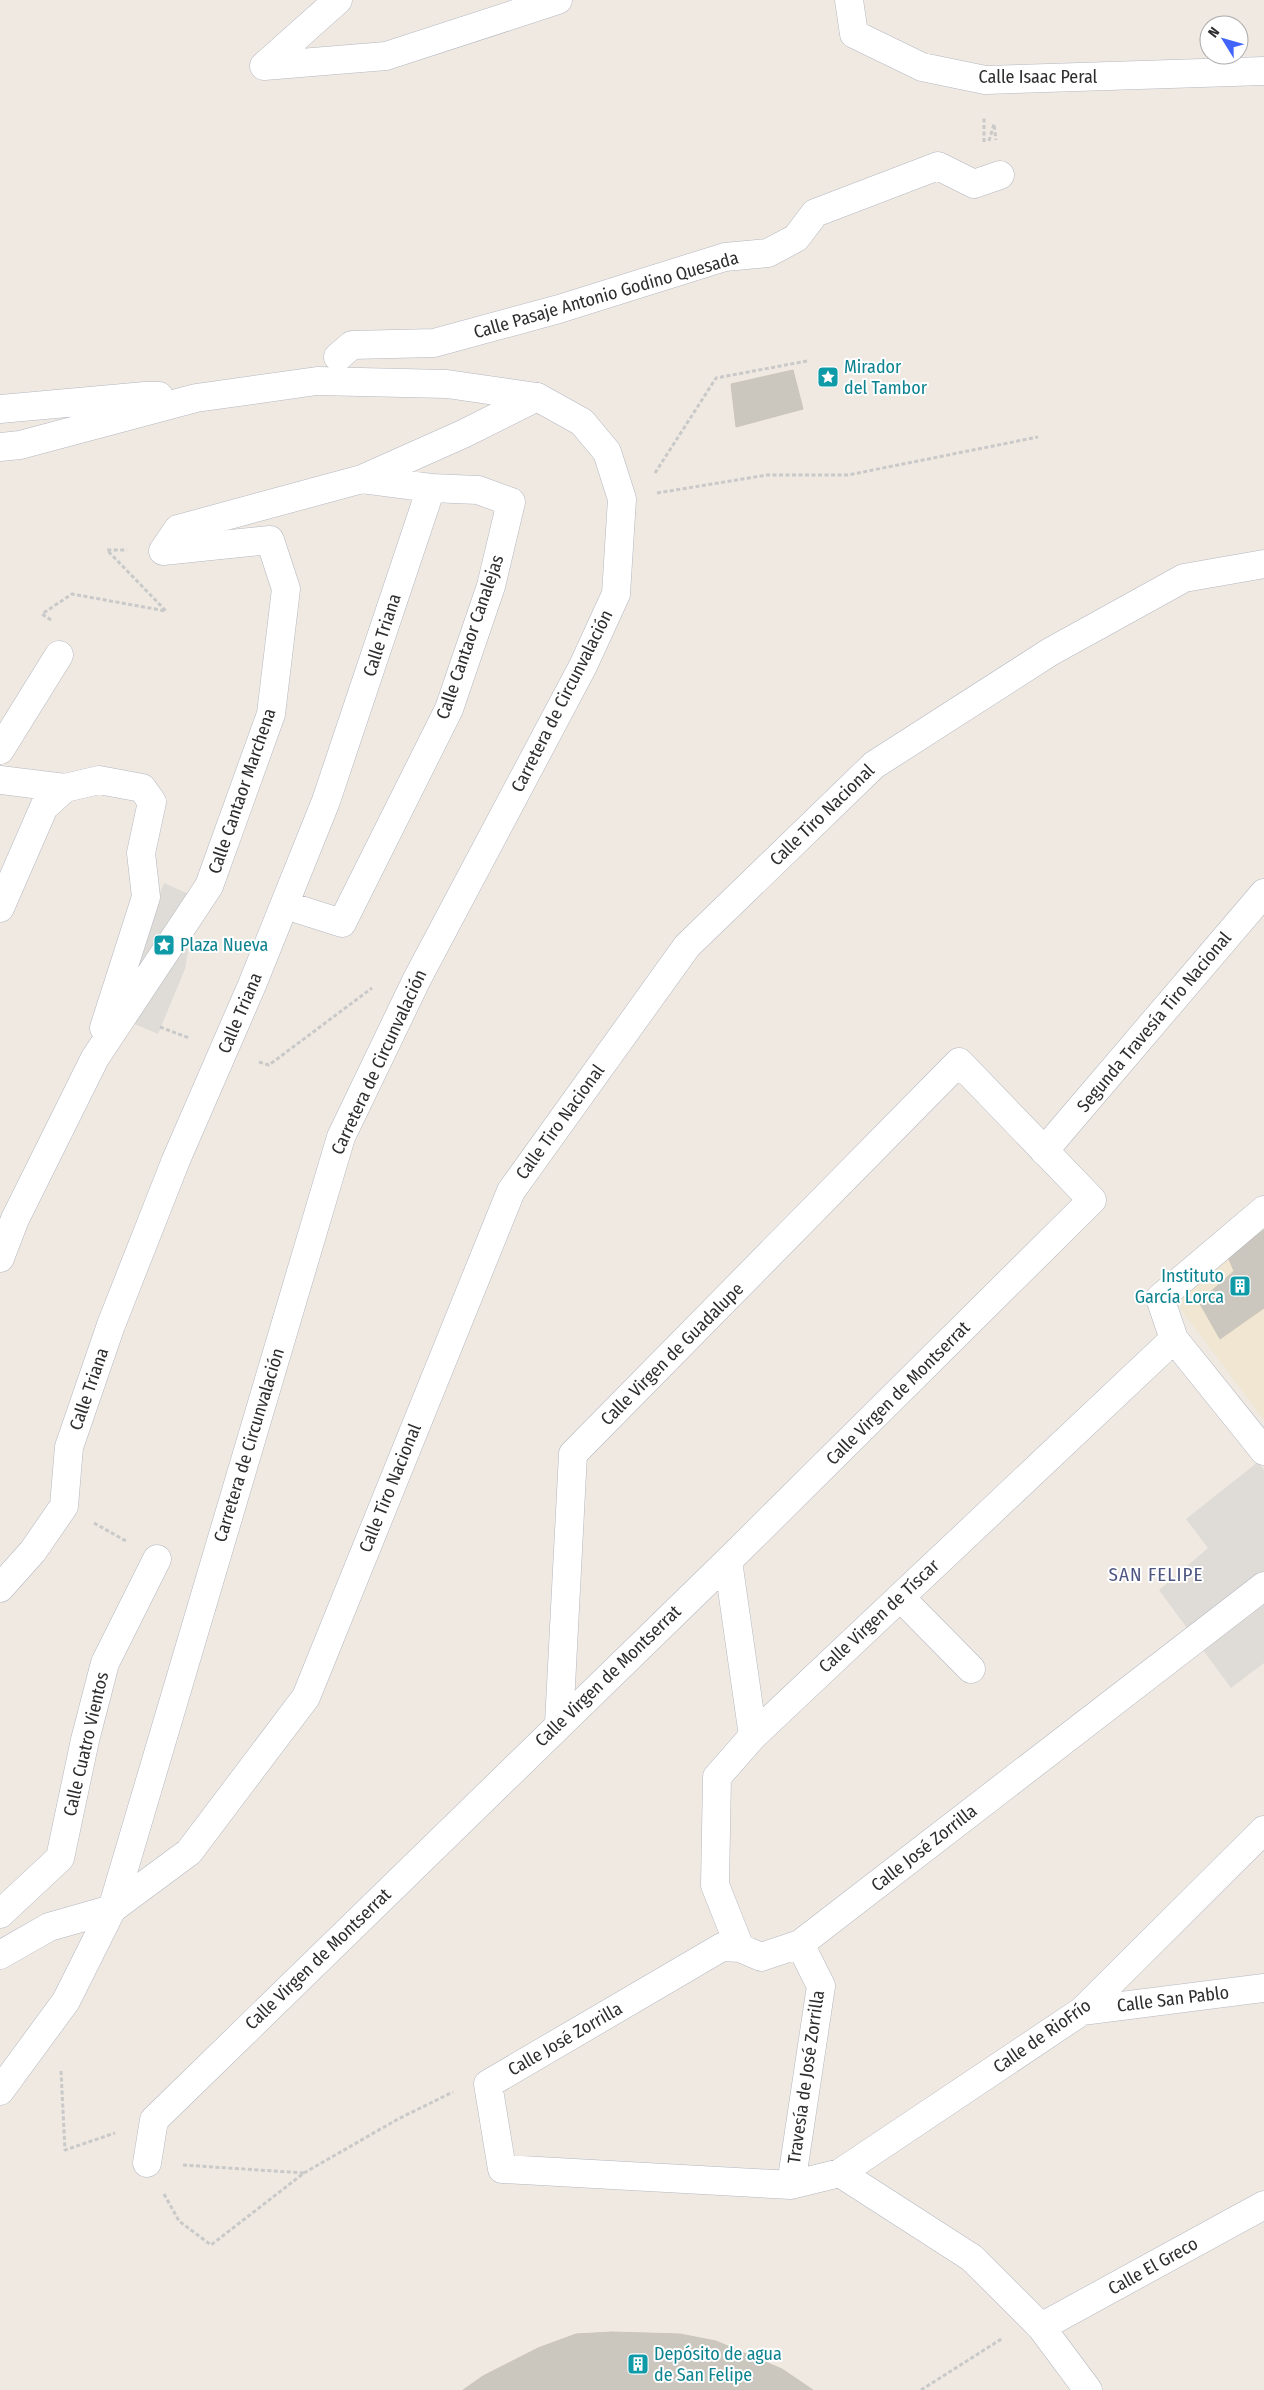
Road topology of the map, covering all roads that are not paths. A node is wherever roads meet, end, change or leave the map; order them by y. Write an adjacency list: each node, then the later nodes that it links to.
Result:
1 (338, 0): 2 (street)
2 (558, 0)
3 (848, 0): 4 (street, Calle Isaac Peral)
4 (1264, 71)
5 (1000, 175): 6 (street, Calle Pasaje Antonio Godino Quesada)
6 (338, 357)
7 (537, 397): 8 (street, Carretera de Circunvalación); 11 (street); 36 (street, Carretera de Circunvalación)
8 (196, 398): 9 (street, Carretera de Circunvalación); 10 (street, Carretera de Circunvalación)
9 (0, 410)
10 (0, 447)
11 (362, 480): 12 (street); 21 (street, Calle Cantaor Marchena)
12 (431, 488): 19 (street, Calle Triana); 19 (street, Calle Cantaor Canalejas)
13 (1264, 564): 36 (street, Calle Tiro Nacional)
14 (59, 655): 15 (street)
15 (0, 750)
16 (0, 780): 17 (street)
17 (65, 788): 20 (street); 21 (street)
18 (1264, 893): 22 (street, Segunda Travesía Tiro Nacional)
19 (285, 905): 30 (street, Calle Triana)
20 (0, 908)
21 (95, 1058): 24 (street)
22 (1044, 1151): 28 (street, Calle Virgen de Montserrat); 33 (street, Calle Virgen de Guadalupe)
23 (1264, 1210): 25 (street)
24 (0, 1258)
25 (1174, 1339): 26 (street); 31 (street, Calle Virgen de Tíscar)
26 (1264, 1451)
27 (156, 1558): 37 (street, Calle Cuatro Vientos)
28 (728, 1561): 33 (street, Calle Virgen de Montserrat); 34 (street)
29 (1264, 1586): 38 (street, Calle José Zorrilla)
30 (0, 1588)
31 (900, 1597): 32 (street); 34 (street, Calle Virgen de Tíscar)
32 (971, 1669)
33 (559, 1724): 44 (street, Calle Virgen de Montserrat)
34 (753, 1736): 39 (street, Calle Virgen de Tíscar)
35 (1264, 1830): 42 (street, Calle de RioFrío)
36 (112, 1909): 40 (street); 43 (street, Carretera de Circunvalación)
37 (0, 1914)
38 (800, 1944): 39 (street, Calle José Zorrilla); 46 (street, Travesía de José Zorrilla)
39 (740, 1948): 46 (street, Calle José Zorrilla)
40 (0, 1955)
41 (1264, 1988): 42 (street, Calle San Pablo)
42 (1082, 2011): 45 (street, Calle de RioFrío)
43 (0, 2091)
44 (147, 2163)
45 (840, 2173): 46 (street, Calle José Zorrilla); 48 (street)
46 (791, 2185)
47 (1264, 2205): 48 (street, Calle El Greco)
48 (1041, 2327): 49 (street)
49 (1088, 2390)

